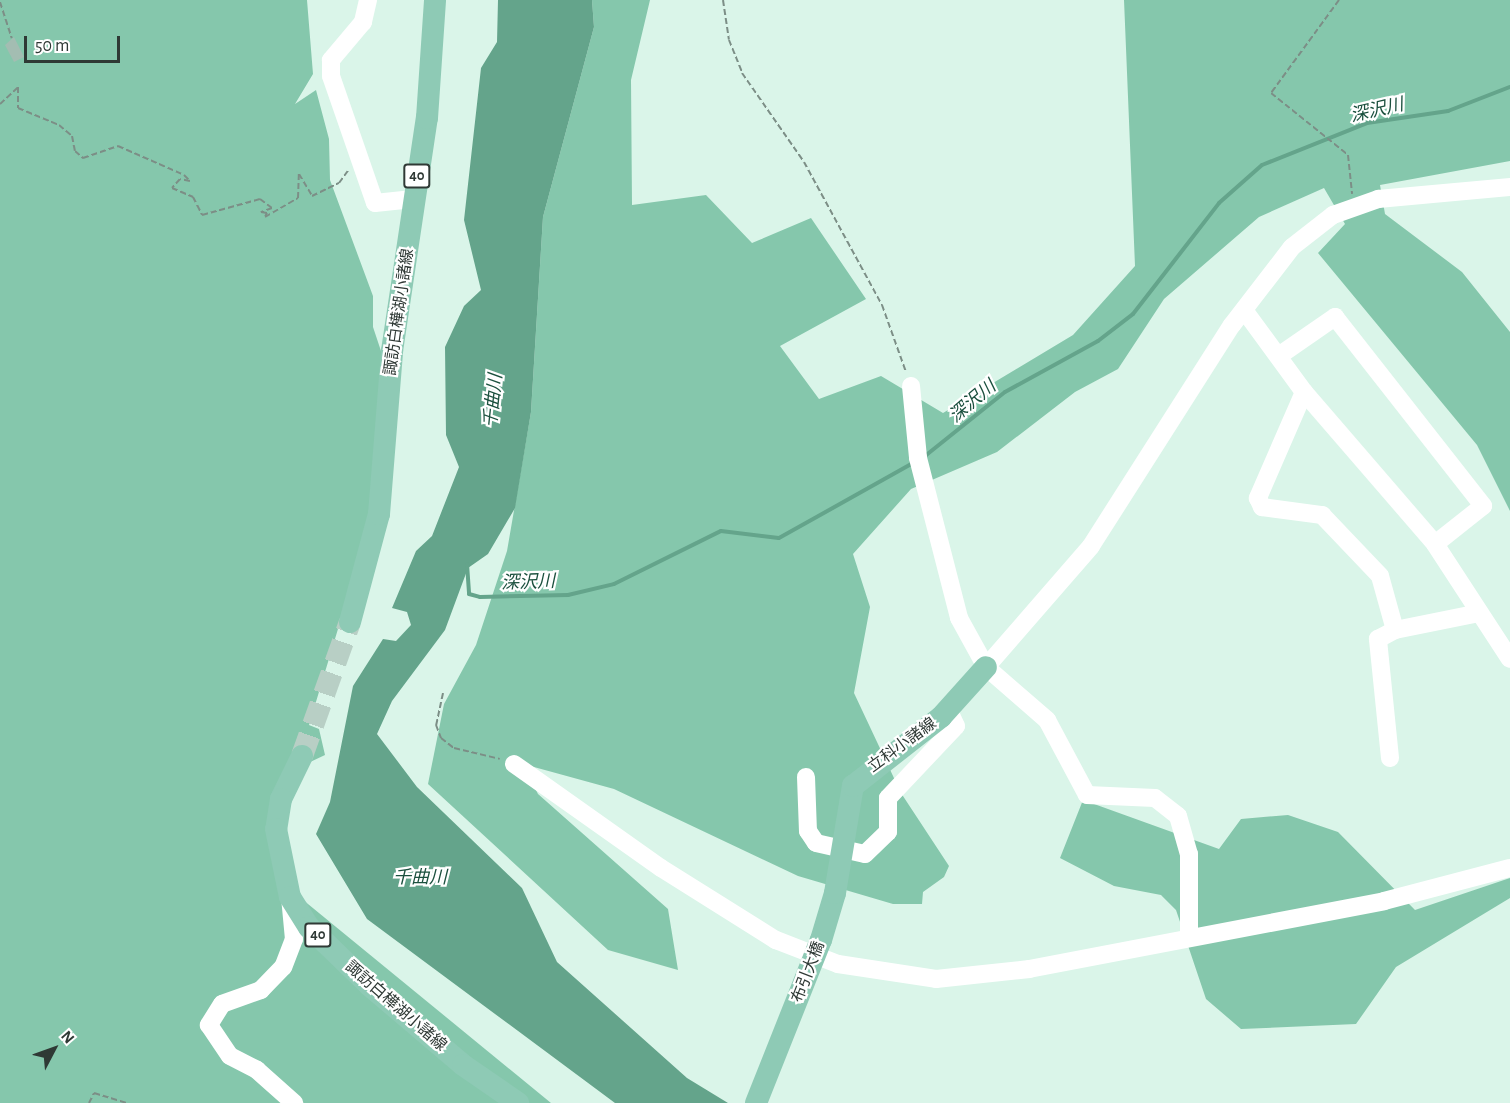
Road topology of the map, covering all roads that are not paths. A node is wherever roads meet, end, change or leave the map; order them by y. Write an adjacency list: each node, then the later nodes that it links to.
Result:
1 (368, 0): 4 (street)
2 (435, 0): 4 (main road, 諏訪白樺湖小諸線 / 40)
3 (1510, 187): 5 (street)
4 (413, 199): 11 (main road, 諏訪白樺湖小諸線 / 40)
5 (1244, 310): 6 (street); 14 (street)
6 (1280, 356): 8 (street); 9 (street)
7 (911, 386): 14 (street)
8 (1304, 392): 9 (street); 12 (street)
9 (1436, 544): 10 (street)
10 (1479, 613): 12 (street); 13 (street)
11 (350, 622)
12 (1395, 630): 17 (street)
13 (1510, 659)
14 (986, 667): 15 (main road, 立科小諸線); 23 (street)
15 (948, 709): 19 (street); 20 (main road, 立科小諸線)
16 (302, 756): 22 (main road, 諏訪白樺湖小諸線 / 40)
17 (1390, 758)
18 (514, 764): 23 (street)
19 (806, 777)
20 (846, 837): 26 (main road, 布引大橋)
21 (1510, 868): 23 (street)
22 (290, 897): 24 (street); 25 (main road, 諏訪白樺湖小諸線 / 40)
23 (1189, 936)
24 (294, 1103)
25 (518, 1103)
26 (756, 1103)

